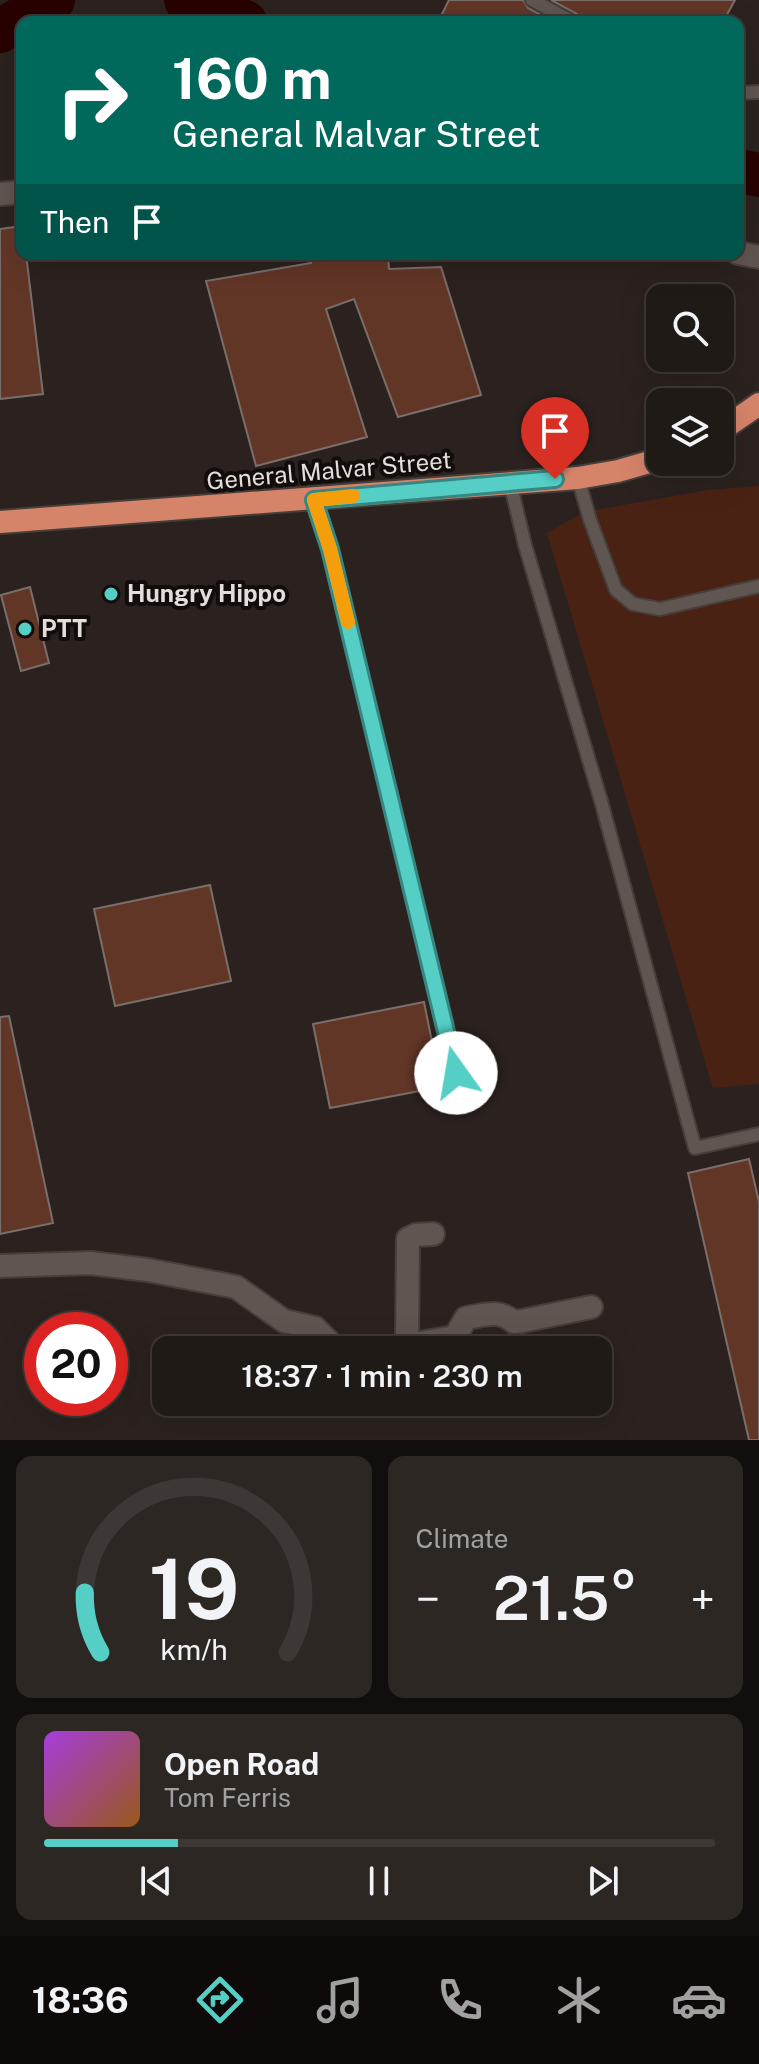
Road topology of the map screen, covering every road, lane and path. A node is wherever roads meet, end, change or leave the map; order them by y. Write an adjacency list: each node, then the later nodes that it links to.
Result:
1 (532, 0): 2 (lane)
2 (562, 16)
3 (759, 404): 4 (highway)
4 (734, 421)
5 (646, 463): 6 (highway, General Malvar Street)
6 (578, 478): 7 (highway, General Malvar Street); 10 (lane)
7 (510, 482): 8 (highway, General Malvar Street); 12 (lane)
8 (314, 500): 9 (highway, General Malvar Street); 11 (lane)
9 (0, 522)
10 (759, 586)
11 (456, 1073)
12 (759, 1134)
13 (433, 1234): 17 (street)
14 (0, 1266): 16 (street)
15 (591, 1307): 18 (street)
16 (323, 1336)
17 (407, 1336)
18 (456, 1336)

